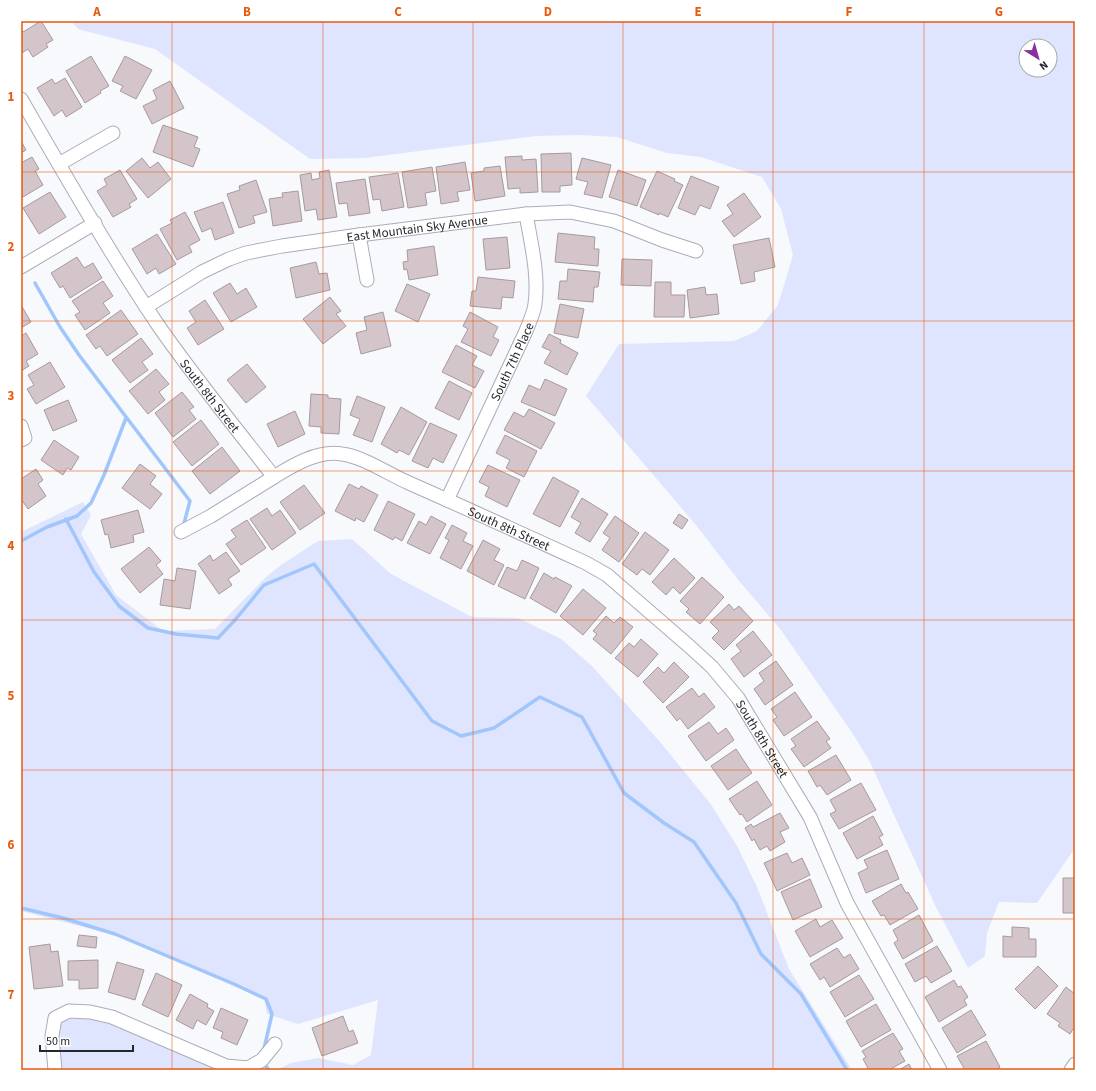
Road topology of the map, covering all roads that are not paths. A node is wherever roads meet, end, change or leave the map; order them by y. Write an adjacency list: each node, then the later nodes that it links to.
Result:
1 (21, 99): 3 (street, South 8th Street)
2 (113, 133): 3 (street)
3 (59, 164): 5 (street, South 8th Street)
4 (526, 214): 6 (street, East Mountain Sky Avenue); 7 (street, East Mountain Sky Avenue); 12 (street, South 7th Place)
5 (95, 223): 8 (street); 10 (street, South 8th Street)
6 (359, 235): 9 (street); 10 (street, East Mountain Sky Avenue)
7 (696, 251)
8 (21, 267)
9 (366, 280)
10 (146, 306): 11 (street, South 8th Street)
11 (274, 477): 12 (street, South 8th Street); 13 (street)
12 (447, 500): 17 (street, South 8th Street)
13 (181, 532)
14 (275, 1044): 16 (street)
15 (1075, 1064): 18 (street)
16 (54, 1070)
17 (940, 1070)
18 (1071, 1070)

